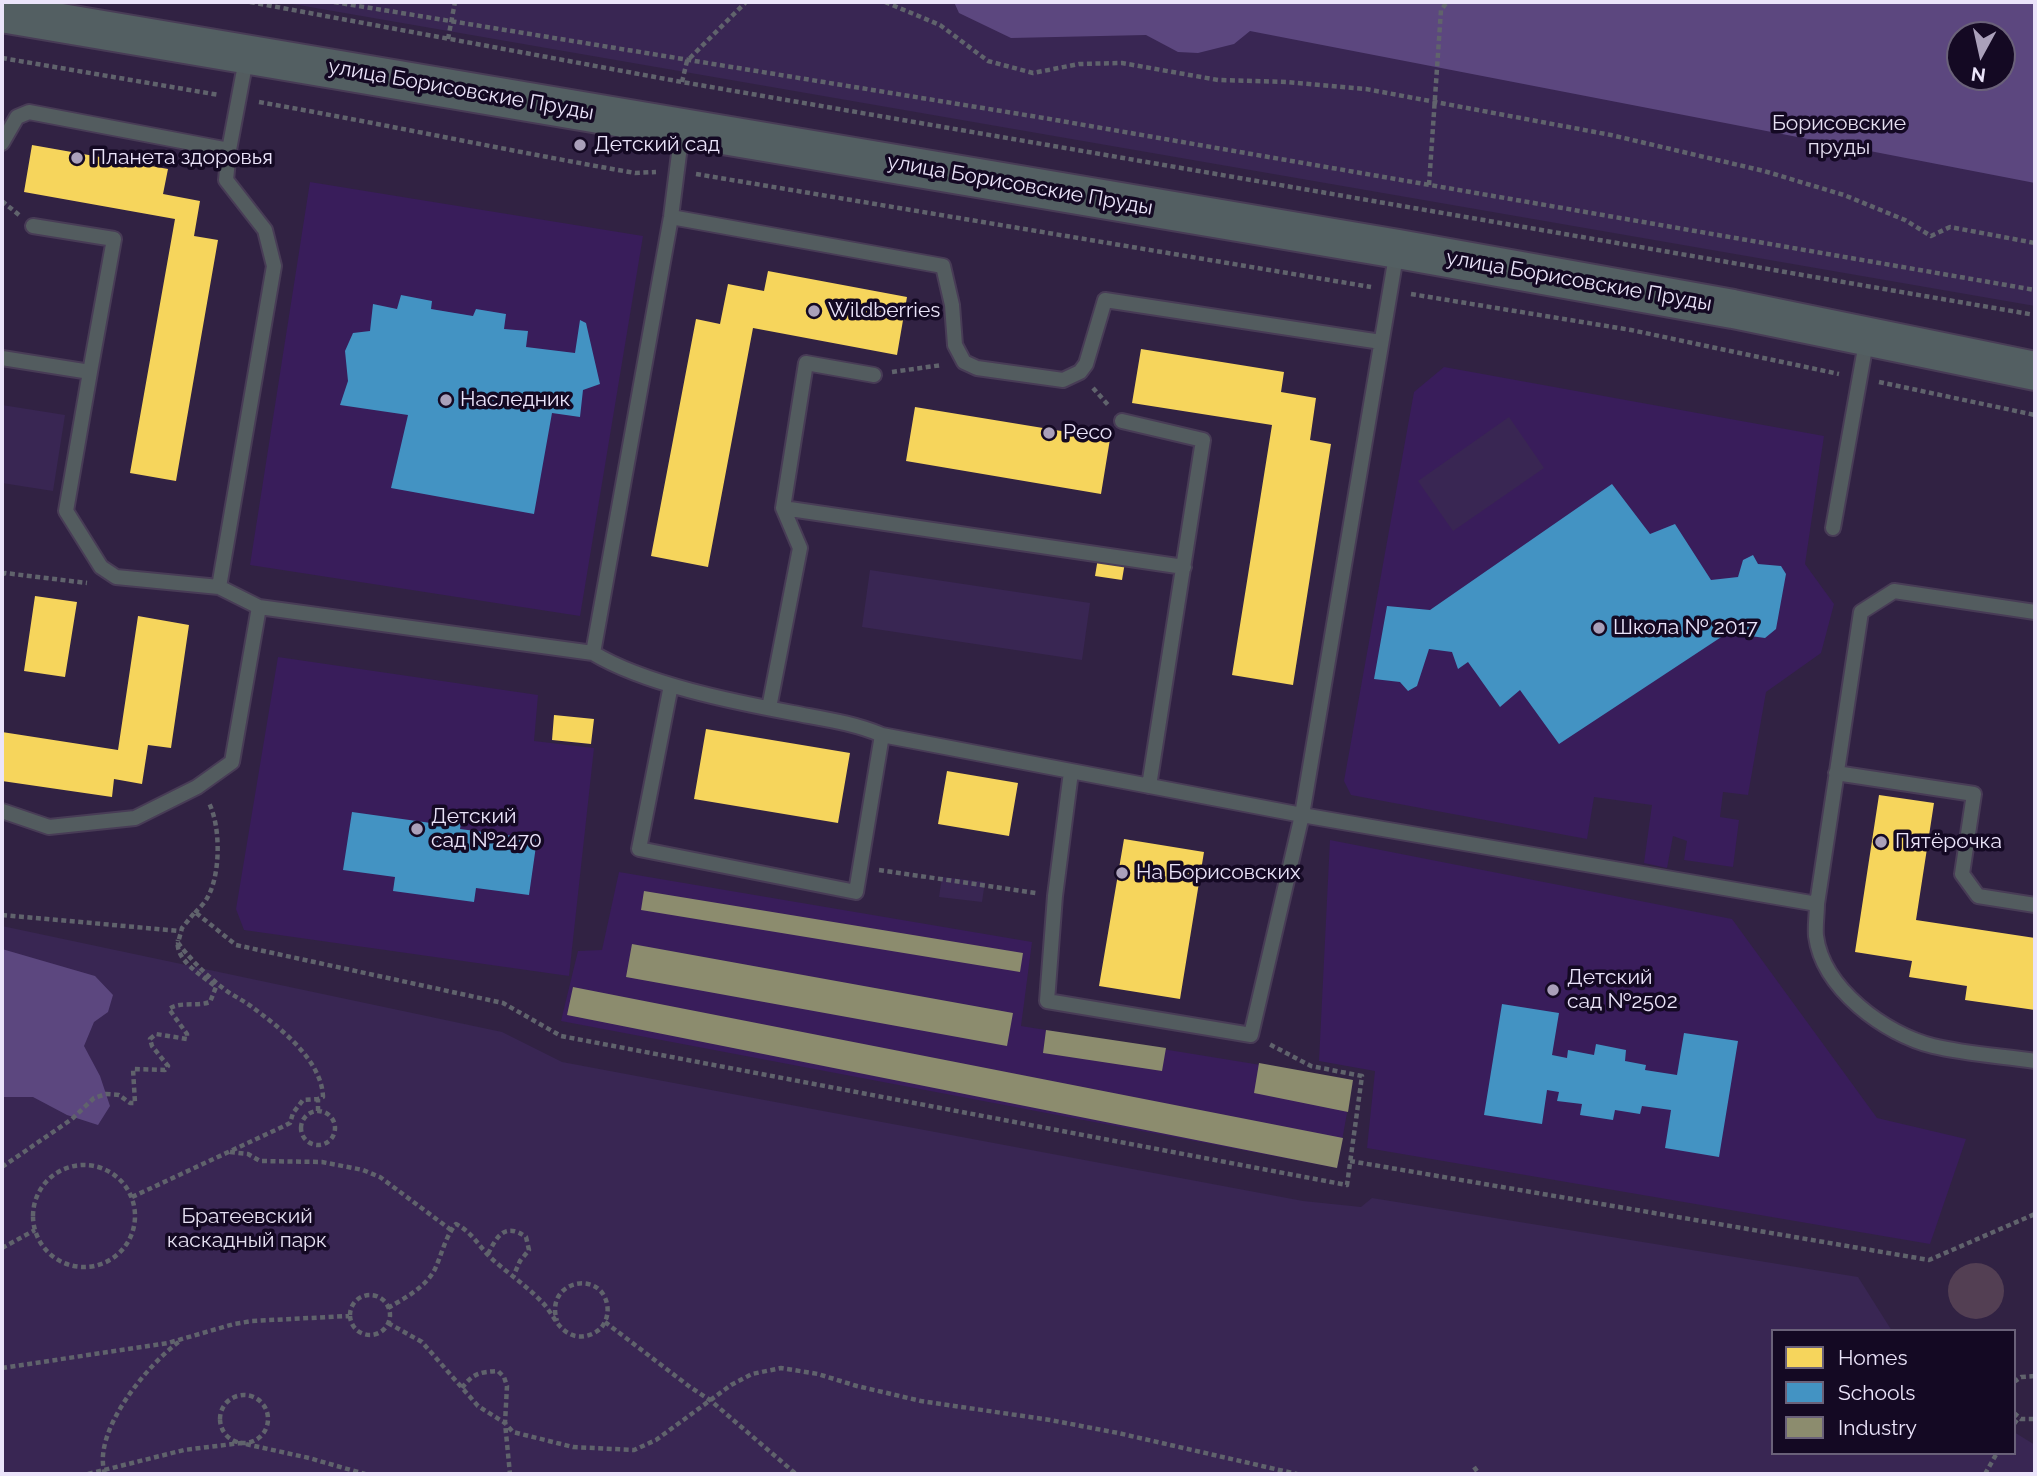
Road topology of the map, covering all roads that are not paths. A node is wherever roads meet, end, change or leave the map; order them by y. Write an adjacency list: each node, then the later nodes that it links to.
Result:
1 (2, 13): 2 (main road, улица Борисовские Пруды)
2 (247, 53): 3 (main road, улица Борисовские Пруды); 5 (lane)
3 (683, 127): 6 (lane); 8 (main road, улица Борисовские Пруды)
4 (2, 142): 5 (lane)
5 (229, 150): 19 (lane)
6 (671, 218): 10 (lane); 22 (lane)
7 (33, 226): 13 (lane)
8 (1398, 249): 9 (main road, улица Борисовские Пруды); 10 (lane)
9 (1867, 335): 12 (main road, улица Борисовские Пруды); 17 (lane)
10 (1381, 342): 30 (lane)
11 (2, 358): 13 (lane)
12 (2035, 371)
13 (90, 372): 19 (lane)
14 (874, 375): 16 (lane)
15 (1122, 421): 18 (lane)
16 (783, 508): 18 (lane); 24 (lane)
17 (1833, 528)
18 (1184, 567): 28 (lane)
19 (219, 587): 20 (lane)
20 (259, 607): 22 (lane); 29 (lane)
21 (2035, 612): 27 (lane)
22 (593, 653): 23 (lane)
23 (671, 685): 24 (lane); 25 (lane)
24 (769, 708): 25 (lane)
25 (882, 735): 26 (lane)
26 (1072, 772): 28 (lane); 30 (lane)
27 (1836, 773): 31 (lane); 32 (lane)
28 (1149, 786): 30 (lane)
29 (2, 811)
30 (1302, 816): 31 (lane)
31 (1817, 904): 33 (lane)
32 (2035, 905)
33 (2035, 1061)

